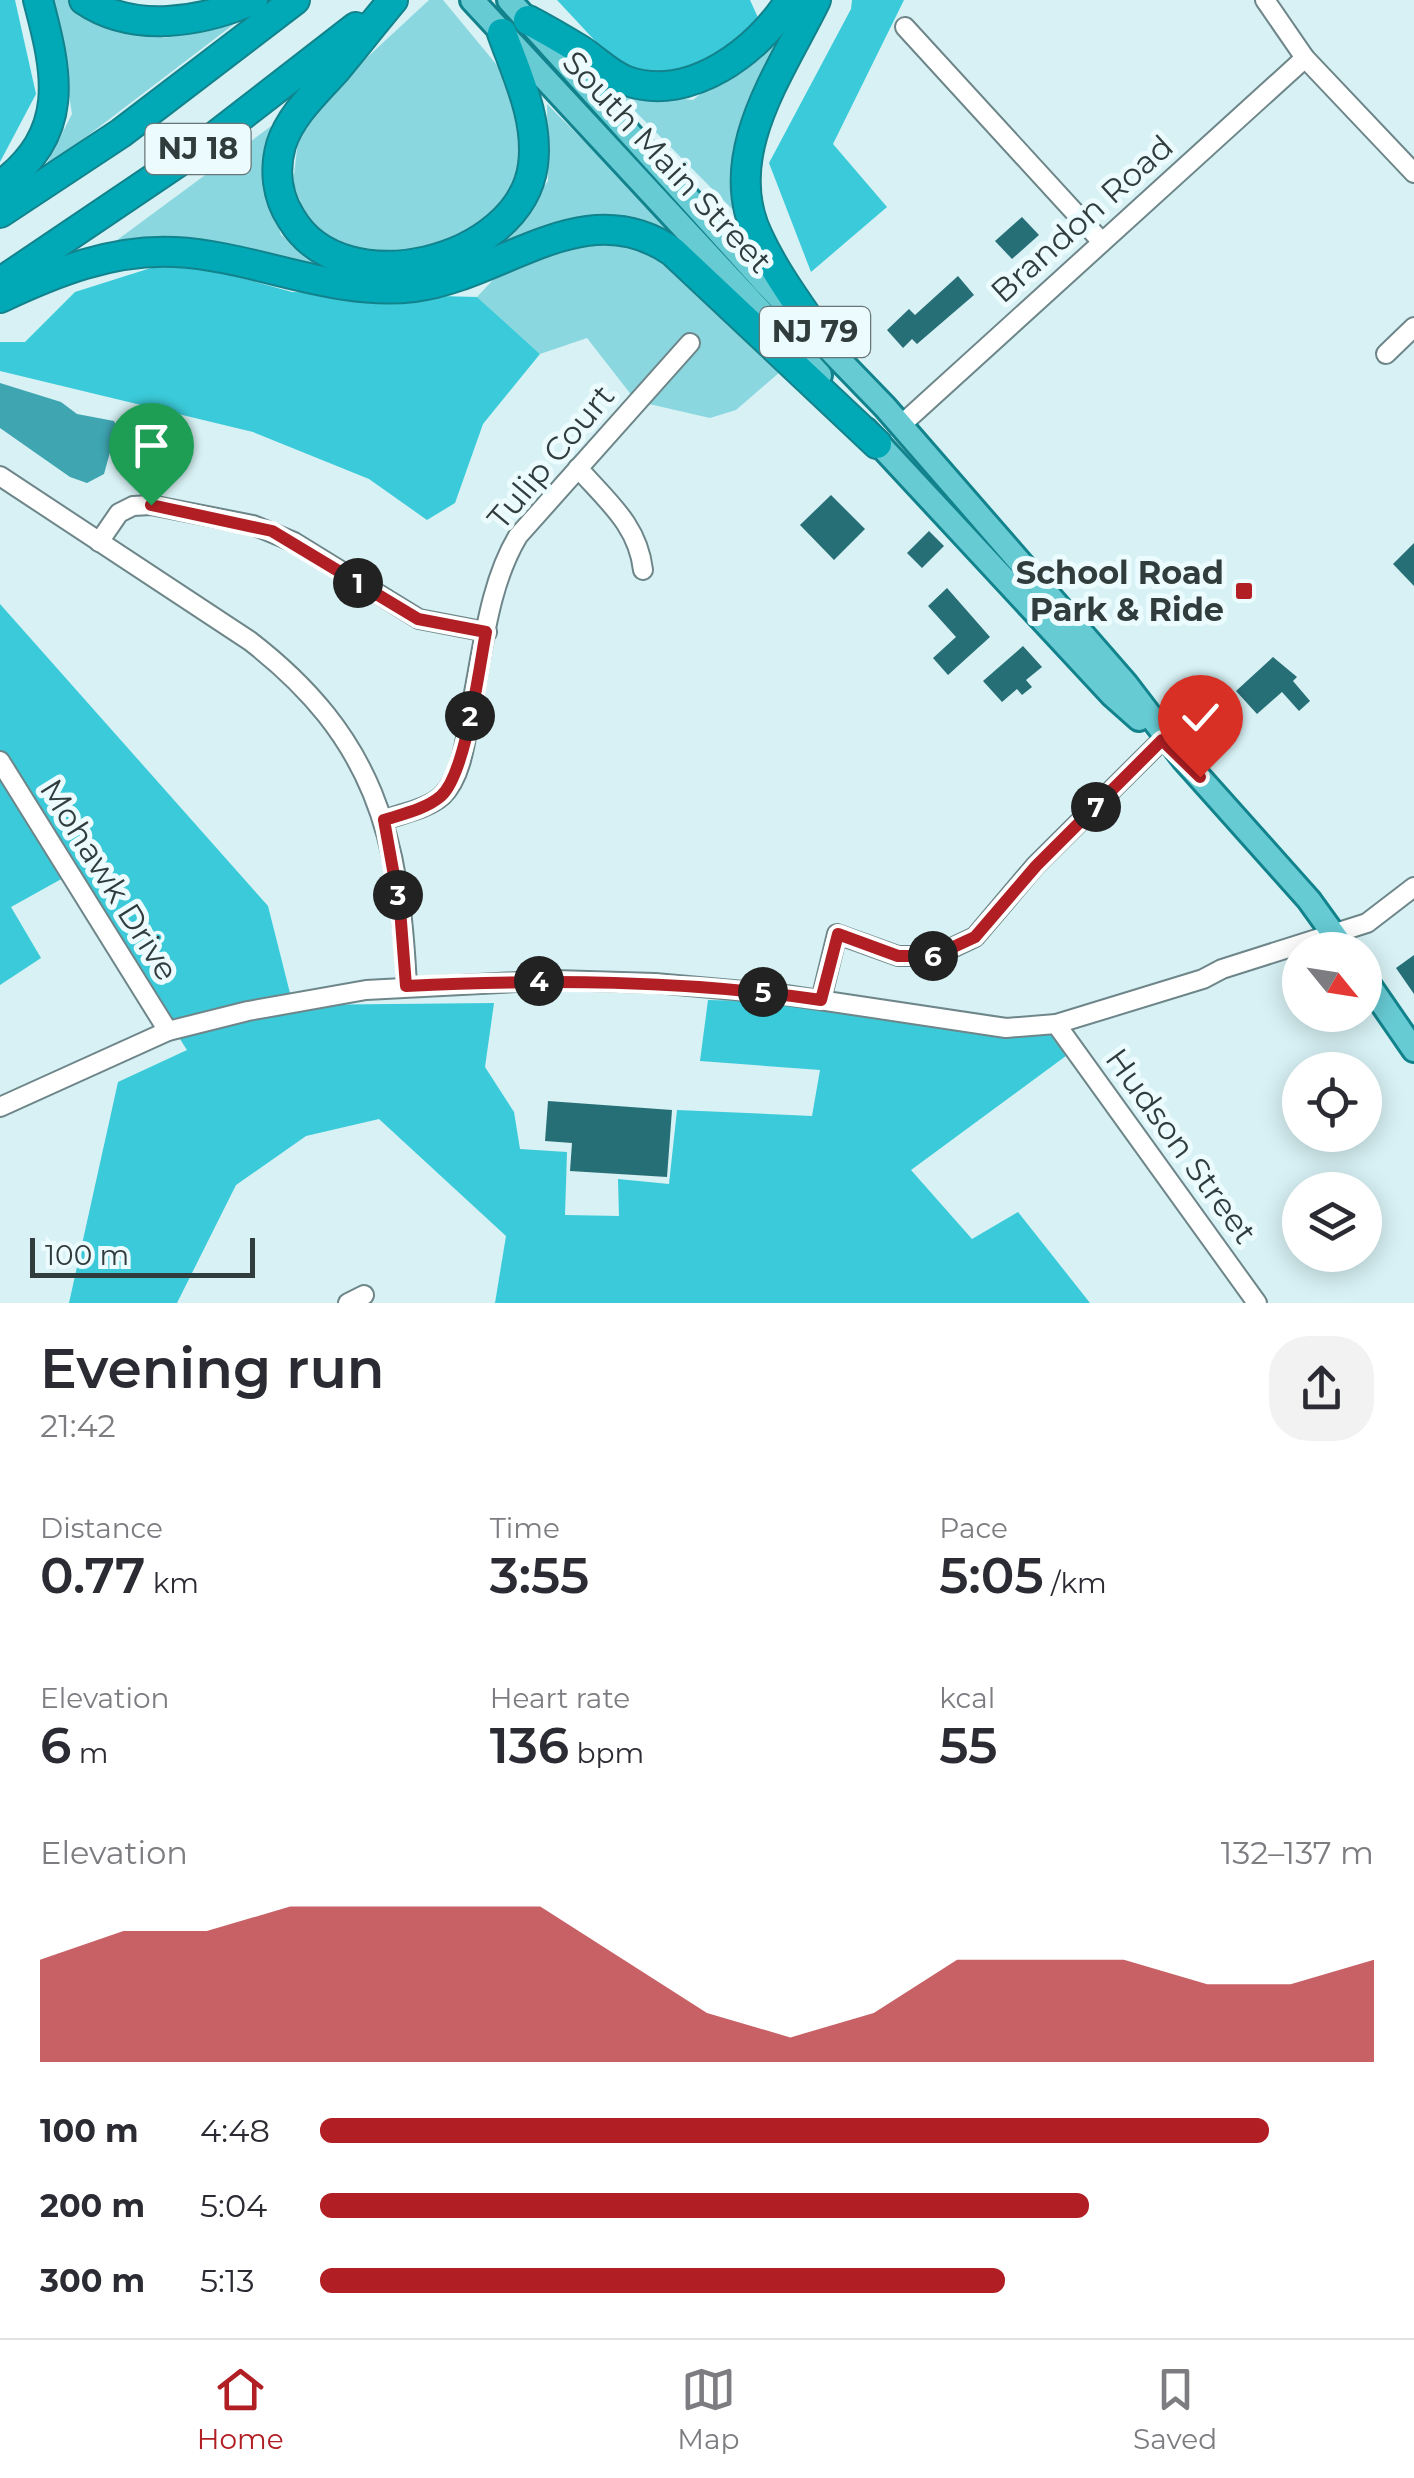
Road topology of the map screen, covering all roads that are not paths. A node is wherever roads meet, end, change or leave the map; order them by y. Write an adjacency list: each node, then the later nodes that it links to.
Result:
1 (38, 0): 15 (highway)
2 (84, 0): 3 (highway)
3 (254, 0)
4 (295, 0): 16 (highway, NJ 18)
5 (389, 0): 12 (highway); 18 (highway, NJ 18)
6 (790, 0): 10 (highway)
7 (816, 0): 21 (highway)
8 (1265, 0): 13 (street)
9 (476, 4): 12 (main road, South Main Street / NJ 79)
10 (518, 10): 21 (main road, South Main Street / NJ 79)
11 (906, 26): 17 (street)
12 (502, 32): 25 (main road, South Main Street / NJ 79)
13 (1305, 58): 14 (street); 17 (street, Brandon Road)
14 (1414, 174)
15 (0, 186)
16 (0, 214)
17 (1101, 241): 24 (street, Brandon Road)
18 (0, 282)
19 (0, 298): 25 (highway)
20 (1414, 328): 23 (street)
21 (823, 340): 24 (main road, South Main Street / NJ 79)
22 (690, 342): 26 (street, Tulip Court)
23 (1386, 354)
24 (900, 426): 32 (main road, South Main Street / NJ 79)
25 (877, 444): 31 (main road, South Main Street / NJ 79)
26 (578, 468): 29 (street); 30 (street, Tulip Court)
27 (0, 476): 28 (street)
28 (100, 542): 30 (street); 34 (street)
29 (643, 570)
30 (486, 632): 34 (street, Tulip Court)
31 (1162, 740): 32 (main road, South Main Street / NJ 79); 40 (street)
32 (1184, 760): 36 (main road, South Main Street / NJ 79)
33 (0, 761): 43 (street, Mohawk Drive)
34 (384, 820): 39 (street)
35 (1414, 886): 37 (street)
36 (1332, 932)
37 (1354, 932)
38 (1282, 955): 42 (street)
39 (406, 986): 40 (street); 43 (street)
40 (821, 1000): 42 (street)
41 (1382, 1004): 44 (main road)
42 (1056, 1024): 46 (street, Hudson Street)
43 (168, 1031): 45 (street)
44 (1414, 1050)
45 (0, 1108)
46 (1256, 1303)

